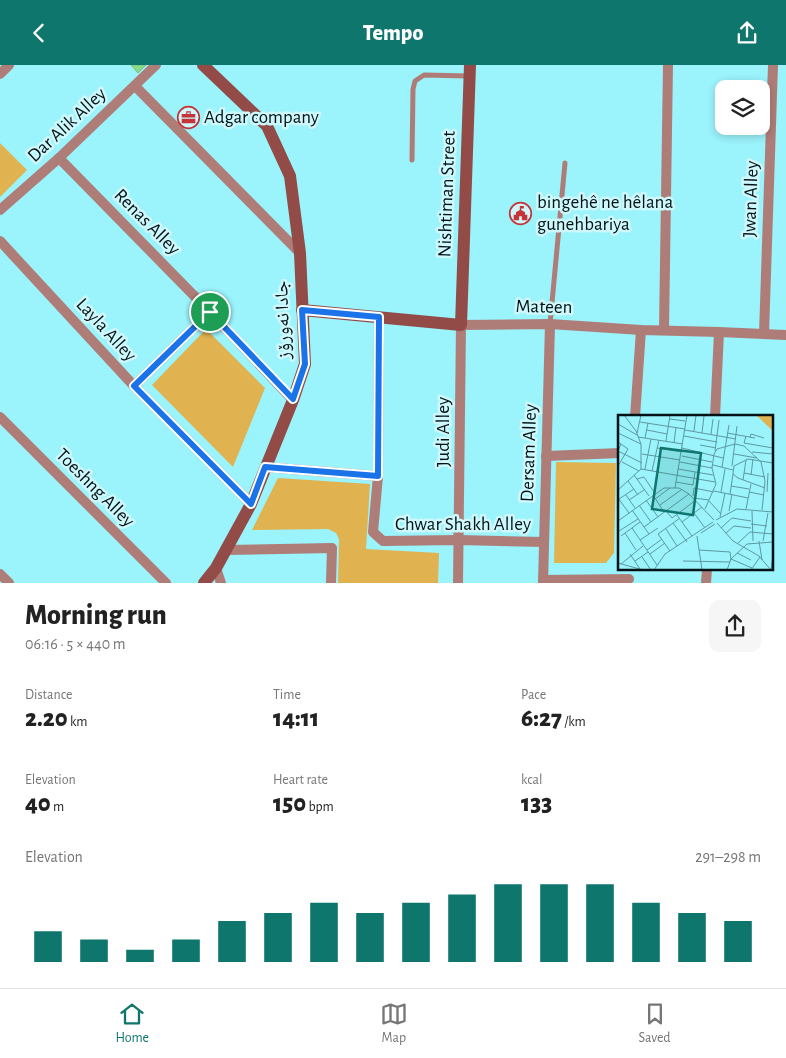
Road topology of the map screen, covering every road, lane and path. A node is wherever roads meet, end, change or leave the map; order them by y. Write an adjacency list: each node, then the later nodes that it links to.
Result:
1 (9, 65): 7 (street)
2 (156, 65): 8 (street, Dar Alik Alley)
3 (668, 65): 21 (street)
4 (773, 65): 23 (street, Jwan Alley)
5 (206, 66): 14 (street, جادا نەورۆز)
6 (470, 71): 10 (lane); 19 (street, Nishtiman Street)
7 (0, 74)
8 (134, 85): 9 (street, Dar Alik Alley); 14 (street)
9 (59, 158): 12 (street, Dar Alik Alley); 16 (street, Renas Alley)
10 (412, 161)
11 (565, 163): 18 (lane)
12 (0, 210)
13 (1, 243): 25 (street, Layla Alley)
14 (300, 253): 15 (street, جادا نەورۆز)
15 (302, 310): 17 (street, Mateen); 26 (street, جادا نەورۆز)
16 (210, 312): 25 (street); 26 (street, Renas Alley)
17 (379, 317): 19 (street, Mateen); 33 (street)
18 (550, 324): 19 (street, Mateen); 20 (street, Mateen); 31 (street, Dersam Alley)
19 (461, 325): 35 (street, Judi Alley)
20 (641, 330): 21 (street, Mateen); 27 (street)
21 (664, 330): 22 (street, Mateen)
22 (719, 331): 23 (street, Mateen); 28 (street)
23 (764, 334): 24 (street, Mateen)
24 (786, 335)
25 (134, 386): 34 (street, Layla Alley)
26 (293, 399): 32 (street, جادا نەورۆز)
27 (635, 415)
28 (715, 415)
29 (0, 417): 43 (street, Toeshng Alley)
30 (618, 453): 31 (street)
31 (546, 456): 36 (street, Dersam Alley)
32 (265, 467): 33 (street); 34 (street, جادا نەورۆز)
33 (378, 476): 35 (street, Chwar Shakh Alley)
34 (251, 504): 37 (street, جادا نەورۆز)
35 (459, 540): 36 (street, Chwar Shakh Alley); 47 (street, Judi Alley)
36 (544, 542): 41 (street, Dersam Alley)
37 (226, 550): 38 (street, جادا نەورۆز); 46 (street)
38 (216, 568): 44 (street, جادا نەورۆز); 45 (street)
39 (0, 574): 42 (street)
40 (629, 577): 41 (street)
41 (543, 581)
42 (9, 583)
43 (166, 583)
44 (204, 583)
45 (220, 583)
46 (331, 583)
47 (458, 583)

